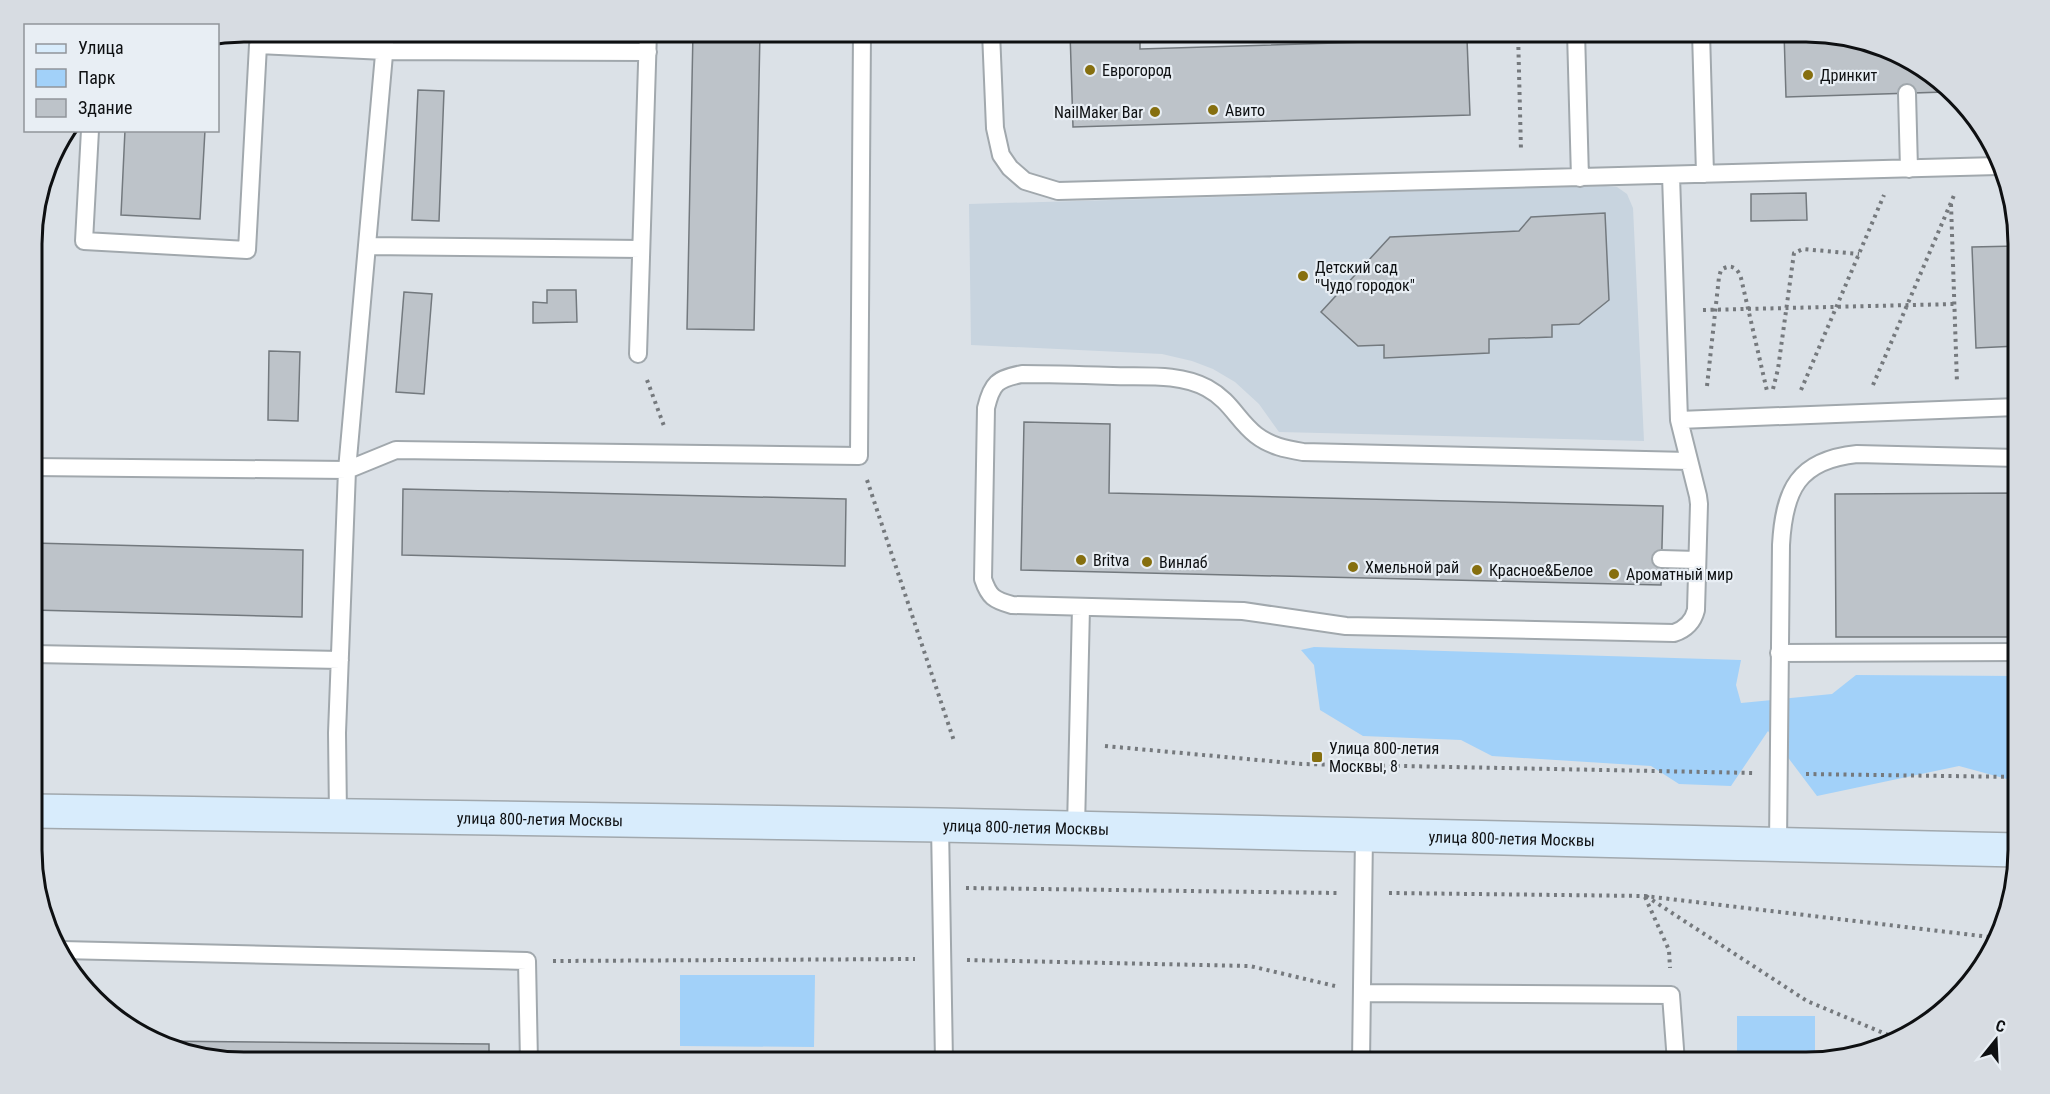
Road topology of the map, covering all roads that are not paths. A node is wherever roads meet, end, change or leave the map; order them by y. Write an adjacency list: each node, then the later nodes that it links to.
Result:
1 (385, 42): 7 (lane)
2 (648, 42): 8 (lane)
3 (862, 42): 24 (lane)
4 (991, 42): 15 (lane)
5 (1576, 42): 15 (lane)
6 (1701, 42): 13 (lane)
7 (385, 51): 8 (lane); 10 (lane); 16 (lane)
8 (648, 52): 17 (lane)
9 (1907, 93): 12 (lane)
10 (90, 132)
11 (1992, 166): 12 (lane)
12 (1902, 169): 13 (lane)
13 (1705, 174): 14 (lane)
14 (1671, 175): 15 (lane); 20 (lane)
15 (1580, 177)
16 (367, 246): 17 (lane); 24 (lane)
17 (641, 249): 18 (lane)
18 (638, 354)
19 (2008, 407): 20 (lane)
20 (1679, 420): 22 (lane)
21 (2008, 458): 29 (lane)
22 (1689, 461): 26 (lane); 27 (lane)
23 (42, 467): 24 (lane)
24 (347, 470): 31 (lane)
25 (1661, 559): 26 (lane)
26 (1697, 560): 27 (lane)
27 (1081, 607): 35 (lane)
28 (2008, 652): 29 (lane)
29 (1779, 653): 37 (lane)
30 (42, 654): 31 (lane)
31 (340, 660): 33 (lane)
32 (42, 811): 33 (main road, улица 800-летия Москвы)
33 (338, 815): 34 (main road, улица 800-летия Москвы)
34 (940, 825): 35 (main road, улица 800-летия Москвы); 42 (lane)
35 (1076, 828): 36 (main road, улица 800-летия Москвы)
36 (1364, 835): 37 (main road, улица 800-летия Москвы); 40 (lane)
37 (1778, 844): 38 (main road, улица 800-летия Москвы)
38 (2008, 850)
39 (70, 951): 41 (lane)
40 (1362, 993): 43 (lane); 44 (lane)
41 (529, 1052)
42 (944, 1052)
43 (1361, 1052)
44 (1675, 1052)

